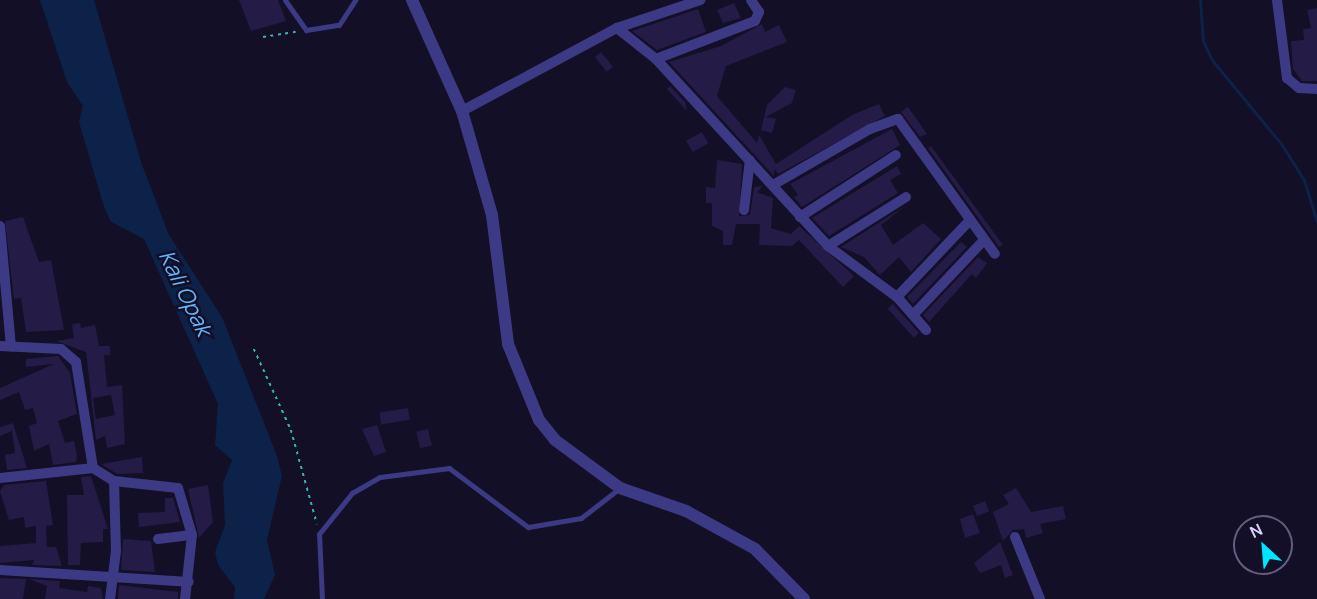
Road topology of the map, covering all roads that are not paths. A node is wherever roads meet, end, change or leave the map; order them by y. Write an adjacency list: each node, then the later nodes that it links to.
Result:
1 (285, 0): 2 (lane)
2 (355, 0)
3 (412, 0): 10 (street)
4 (700, 0): 7 (street)
5 (751, 0): 8 (street)
6 (1277, 0): 9 (street)
7 (617, 28): 8 (street); 10 (street)
8 (656, 59): 12 (street)
9 (1317, 89)
10 (462, 111): 29 (street)
11 (896, 155): 16 (street)
12 (750, 160): 13 (street); 15 (street)
13 (773, 185): 16 (street); 17 (street)
14 (906, 196): 20 (street)
15 (744, 210)
16 (800, 217): 20 (street)
17 (970, 220): 19 (street); 22 (street)
18 (0, 226): 25 (street)
19 (984, 240): 21 (street); 23 (street)
20 (828, 246): 22 (street)
21 (995, 254)
22 (897, 297): 23 (street)
23 (914, 314): 24 (street)
24 (926, 330)
25 (6, 346): 26 (street)
26 (93, 468): 27 (street); 28 (street)
27 (0, 478)
28 (114, 481): 30 (street); 34 (street)
29 (620, 488): 38 (lane); 39 (street)
30 (192, 535): 32 (street); 35 (street)
31 (1015, 537): 40 (street)
32 (158, 539)
33 (0, 570): 34 (street)
34 (114, 573): 35 (street); 36 (street)
35 (189, 582): 37 (street)
36 (110, 599)
37 (185, 599)
38 (322, 599)
39 (804, 599)
40 (1040, 599)

